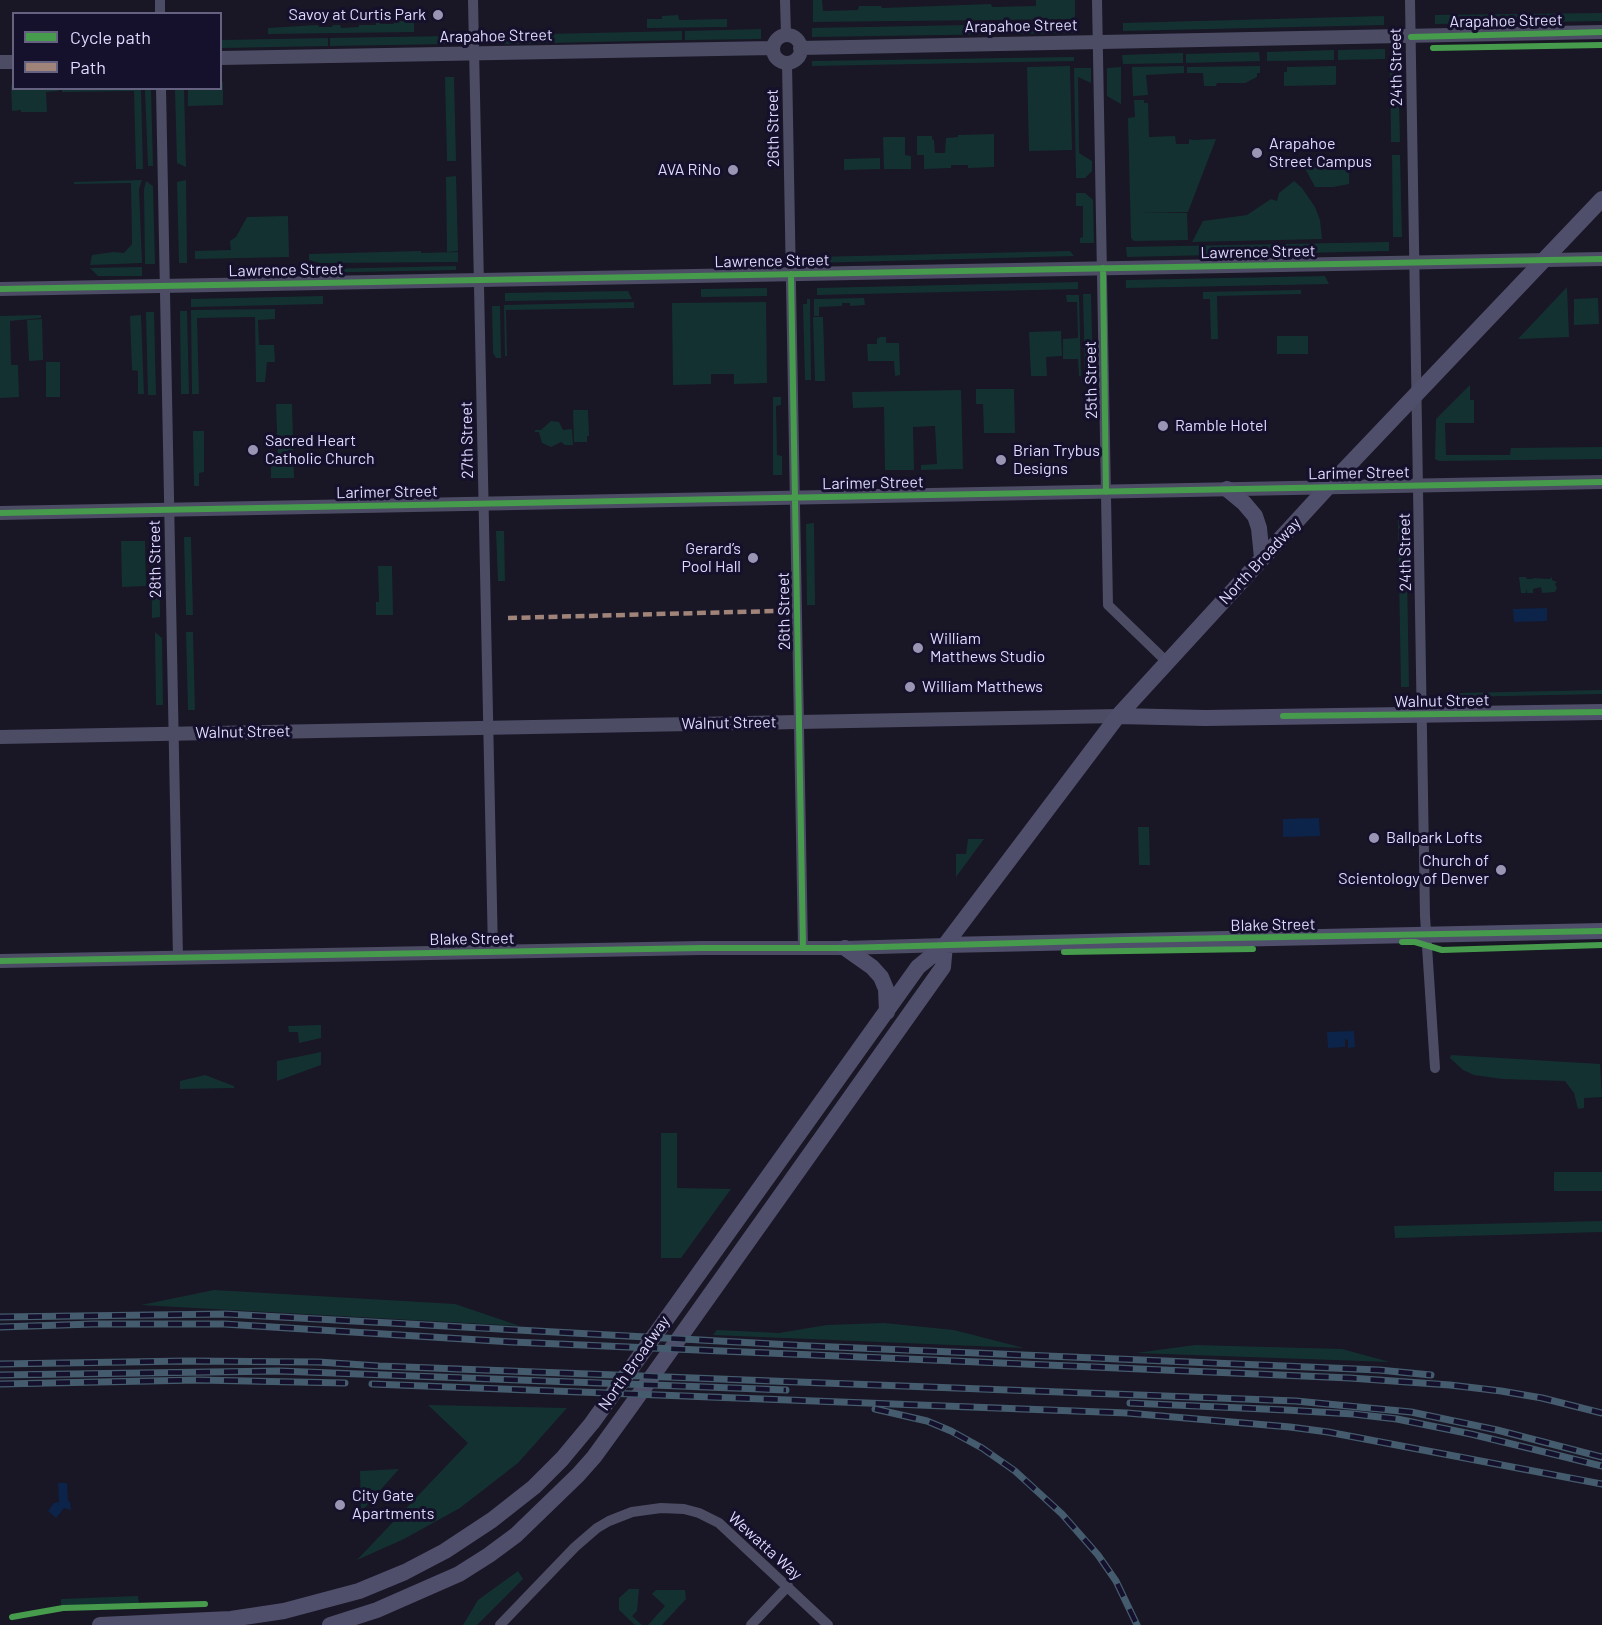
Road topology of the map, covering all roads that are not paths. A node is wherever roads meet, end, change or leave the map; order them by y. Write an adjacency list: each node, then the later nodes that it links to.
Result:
1 (473, 0): 11 (street, 27th Street)
2 (785, 0): 6 (street)
3 (1097, 0): 8 (street, 25th Street)
4 (1410, 0): 7 (street, 24th Street)
5 (1602, 32): 7 (street, Arapahoe Street)
6 (786, 35): 9 (street); 10 (street)
7 (1411, 37): 8 (street, Arapahoe Street); 18 (street, 24th Street)
8 (1098, 40): 10 (street, Arapahoe Street); 19 (street, 25th Street)
9 (773, 48): 11 (street, Arapahoe Street); 13 (street)
10 (800, 48): 13 (street)
11 (474, 53): 12 (street, Arapahoe Street); 21 (street, 27th Street)
12 (222, 58)
13 (787, 63): 20 (street, 26th Street)
14 (161, 90): 22 (street, 28th Street)
15 (1602, 199): 17 (main road, North Broadway)
16 (1602, 259): 17 (street, Lawrence Street)
17 (1544, 260): 18 (street, Lawrence Street); 24 (main road, North Broadway)
18 (1415, 263): 19 (street, Lawrence Street); 24 (street, 24th Street)
19 (1103, 268): 20 (street, Lawrence Street); 29 (street, 25th Street)
20 (791, 274): 21 (street, Lawrence Street); 30 (street, 26th Street)
21 (479, 280): 22 (street, Lawrence Street); 31 (street, 27th Street)
22 (165, 286): 23 (street, Lawrence Street); 32 (street, 28th Street)
23 (0, 289)
24 (1418, 393): 26 (street, 24th Street); 27 (main road, North Broadway)
25 (1602, 482): 26 (street, Larimer Street)
26 (1419, 485): 27 (street, Larimer Street); 37 (street, 24th Street)
27 (1327, 488): 28 (street, Larimer Street); 34 (main road, North Broadway)
28 (1227, 489): 29 (street, Larimer Street); 34 (main road)
29 (1107, 492): 30 (street, Larimer Street); 35 (street, 25th Street)
30 (795, 498): 31 (street, Larimer Street); 39 (street, 26th Street)
31 (484, 504): 32 (street, Larimer Street); 40 (street, 27th Street)
32 (170, 510): 33 (street, Larimer Street); 41 (street, 28th Street)
33 (0, 513)
34 (1262, 558): 35 (main road, North Broadway)
35 (1167, 662): 38 (main road, North Broadway)
36 (1602, 712): 37 (main road, Walnut Street)
37 (1422, 715): 38 (main road, Walnut Street); 44 (street, 24th Street)
38 (1118, 716): 39 (street, Walnut Street); 45 (main road, North Broadway)
39 (799, 722): 40 (street, Walnut Street); 46 (street, 26th Street)
40 (488, 728): 41 (street, Walnut Street); 48 (street, 27th Street)
41 (174, 734): 42 (street, Walnut Street); 49 (street, 28th Street)
42 (0, 737)
43 (1602, 931): 44 (main road, Blake Street)
44 (1426, 935): 45 (main road, Blake Street); 52 (street, 24th Street)
45 (945, 945): 47 (street, Blake Street); 51 (main road, North Broadway); 55 (main road, North Broadway)
46 (803, 948): 47 (street, Blake Street); 48 (street, Blake Street)
47 (845, 948): 51 (main road)
48 (492, 952): 49 (street, Blake Street)
49 (178, 958): 50 (street, Blake Street)
50 (0, 961)
51 (887, 1012): 54 (main road, North Broadway)
52 (1435, 1068)
53 (788, 1586): 56 (street, Wewatta Way); 57 (street); 58 (street, Wewatta Way)
54 (100, 1625)
55 (330, 1625)
56 (500, 1625)
57 (751, 1625)
58 (828, 1625)

